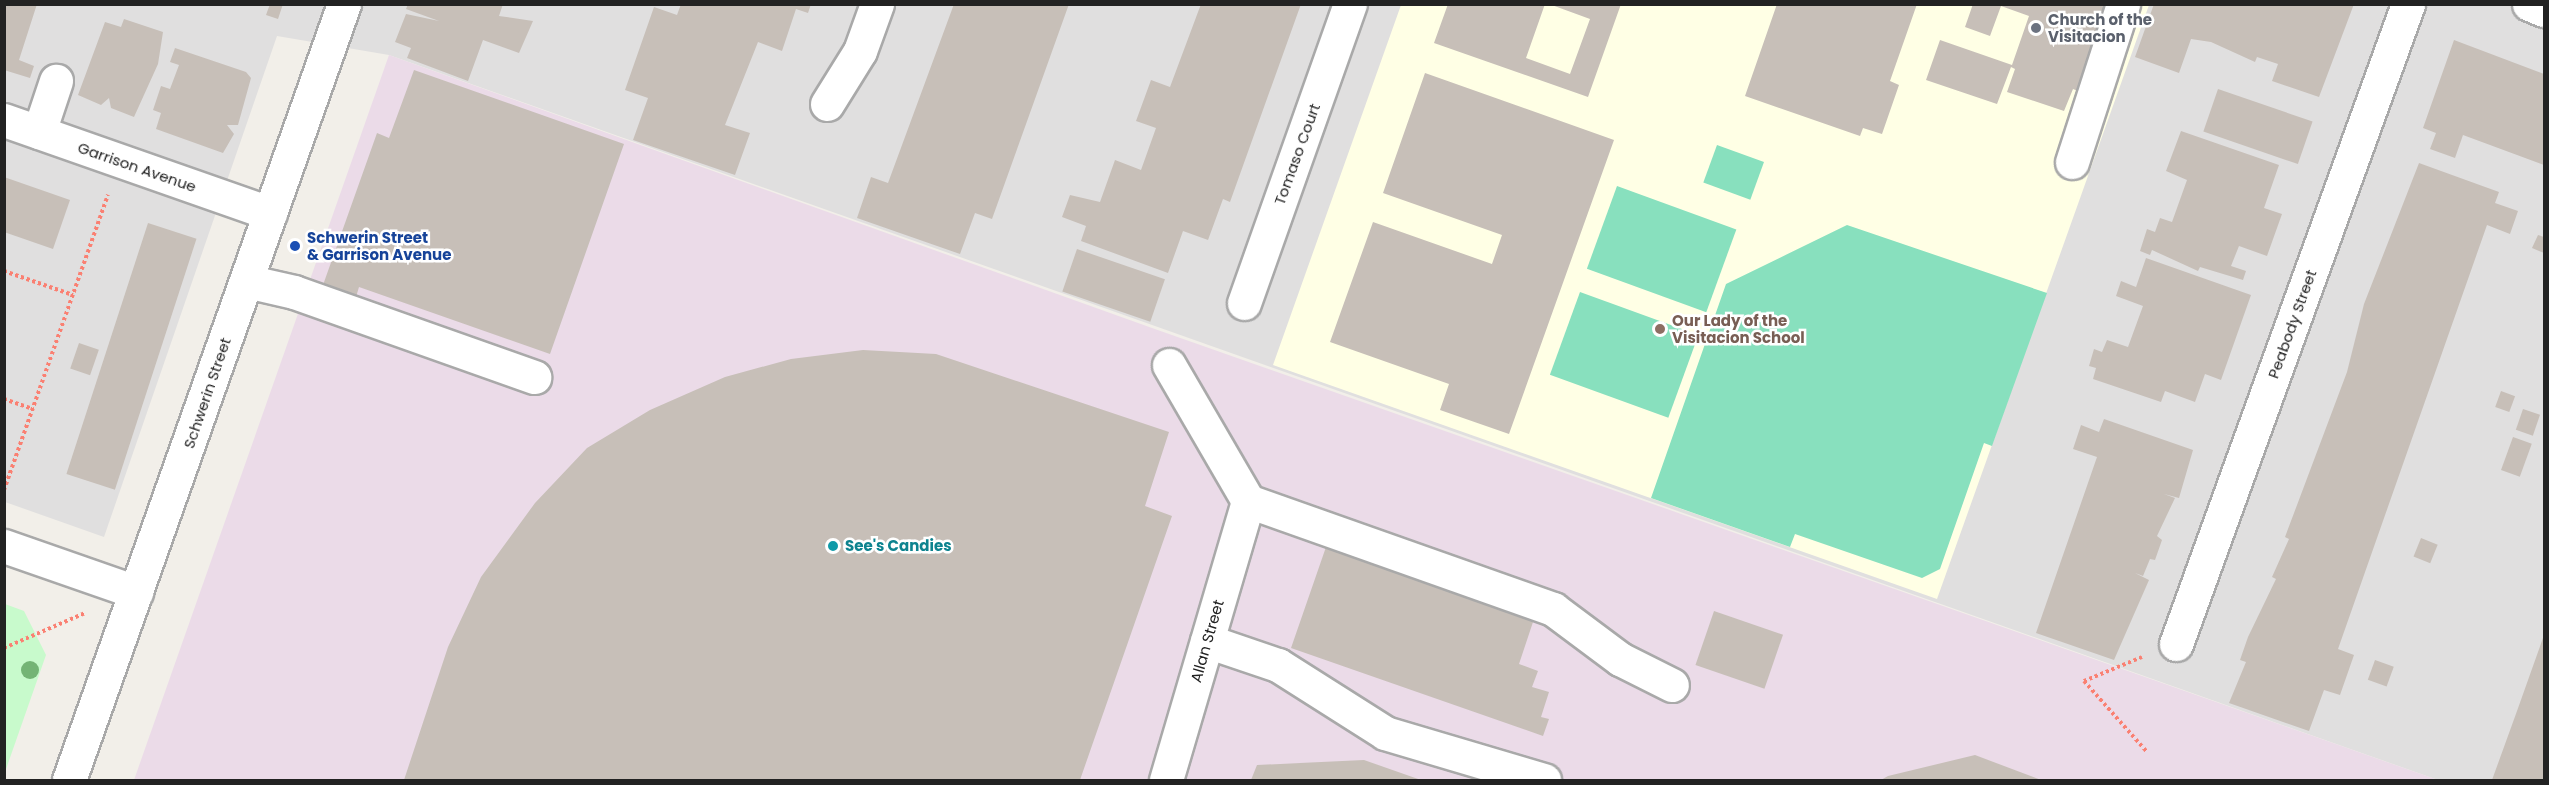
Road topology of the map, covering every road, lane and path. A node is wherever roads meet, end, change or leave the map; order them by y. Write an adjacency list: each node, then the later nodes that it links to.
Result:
1 (344, 4): 14 (street, Schwerin Street)
2 (877, 4): 9 (street)
3 (1350, 4): 18 (street, Tomaso Court)
4 (2123, 4): 13 (street)
5 (2408, 4): 29 (street, Peabody Street)
6 (2529, 4): 7 (street)
7 (2544, 10)
8 (56, 81): 11 (street)
9 (827, 104)
10 (4, 120): 11 (street, Garrison Avenue)
11 (39, 132): 12 (street, Garrison Avenue)
12 (120, 161): 14 (street, Garrison Avenue); 17 (path)
13 (2072, 162)
14 (270, 213): 16 (street, Schwerin Street)
15 (4, 271): 17 (path)
16 (246, 281): 20 (street); 26 (street, Schwerin Street)
17 (73, 295): 22 (path)
18 (1244, 303)
19 (1169, 365): 24 (street)
20 (534, 377)
21 (4, 399): 22 (path)
22 (33, 409): 23 (path)
23 (4, 490)
24 (1248, 501): 28 (street, Allan Street); 31 (street)
25 (4, 546): 26 (street)
26 (136, 592): 33 (street, Schwerin Street)
27 (36, 633): 30 (path)
28 (1207, 641): 34 (street, Allan Street); 35 (street)
29 (2176, 644): 32 (path)
30 (4, 648)
31 (1672, 685)
32 (2147, 752)
33 (69, 780)
34 (1166, 780)
35 (1544, 780)

